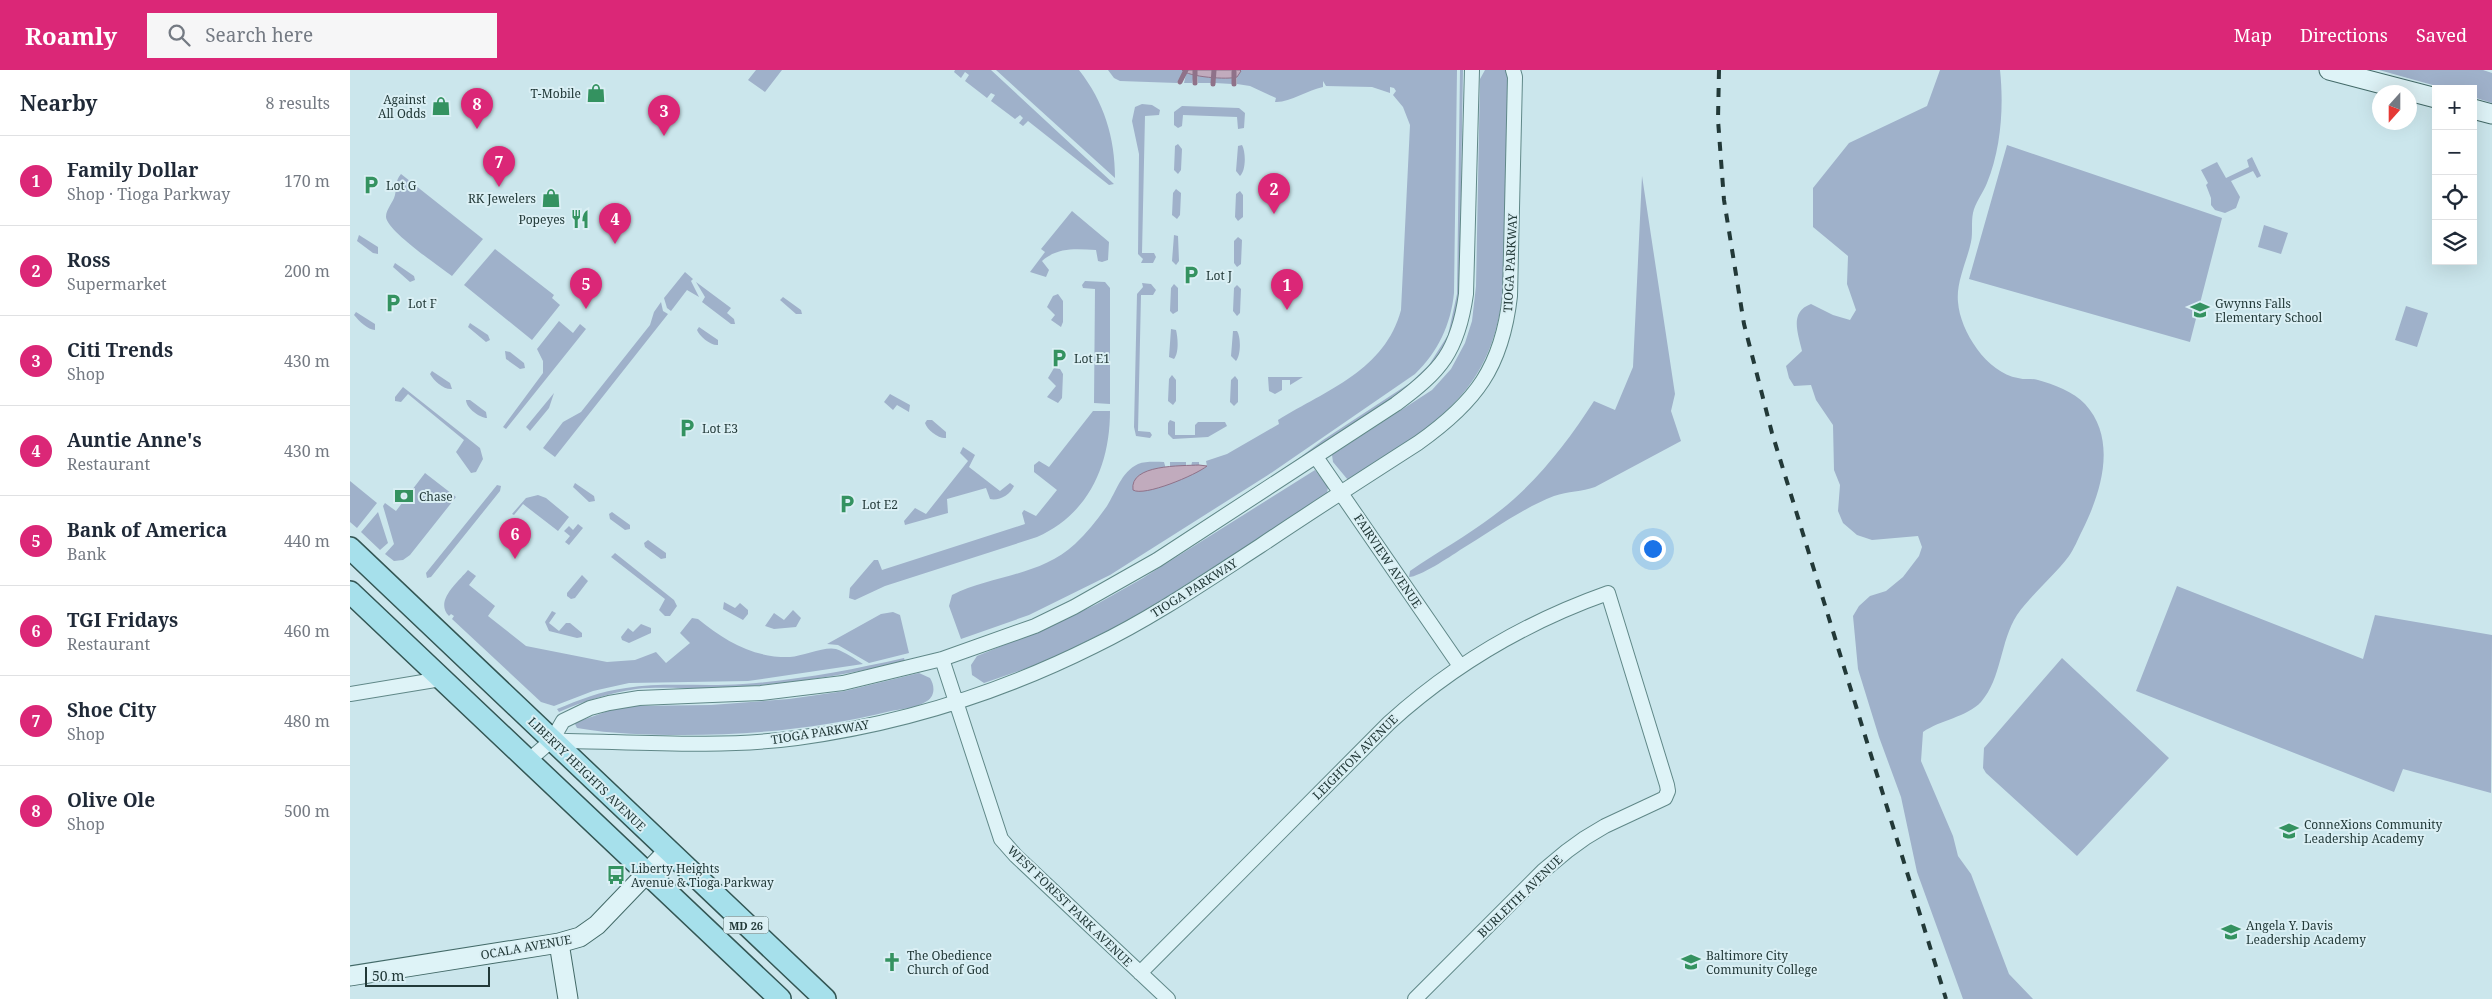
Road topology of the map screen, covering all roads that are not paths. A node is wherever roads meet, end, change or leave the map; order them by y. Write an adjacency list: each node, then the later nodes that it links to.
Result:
1 (1472, 70): 7 (street)
2 (1513, 70): 8 (street, TIOGA PARKWAY)
3 (2334, 70): 4 (street)
4 (2432, 97)
5 (2477, 110): 6 (street)
6 (2492, 114)
7 (1316, 457): 8 (street, FAIRVIEW AVENUE); 11 (street)
8 (1341, 492): 12 (street, FAIRVIEW AVENUE); 15 (street, TIOGA PARKWAY)
9 (350, 548): 16 (main road, LIBERTY HEIGHTS AVENUE / MD 26)
10 (350, 592): 13 (main road, MD 26)
11 (942, 659): 15 (street, WEST FOREST PARK AVENUE); 16 (street)
12 (1460, 666): 18 (street, LEIGHTON AVENUE); 22 (street, LEIGHTON AVENUE)
13 (441, 679): 14 (street); 17 (main road, MD 26)
14 (350, 694)
15 (955, 701): 16 (street, TIOGA PARKWAY); 22 (street, WEST FOREST PARK AVENUE)
16 (552, 740): 17 (street); 19 (main road, LIBERTY HEIGHTS AVENUE / MD 26)
17 (528, 761): 20 (main road, MD 26)
18 (1665, 798): 28 (street, BURLEITH AVENUE)
19 (668, 851): 20 (street, OCALA AVENUE); 26 (main road, LIBERTY HEIGHTS AVENUE / MD 26)
20 (647, 873): 21 (street, OCALA AVENUE); 25 (main road, MD 26)
21 (559, 943): 23 (street, OCALA AVENUE); 24 (street)
22 (1140, 973): 27 (street, WEST FOREST PARK AVENUE)
23 (350, 976)
24 (568, 999)
25 (780, 999)
26 (825, 999)
27 (1168, 999)
28 (1415, 999)

